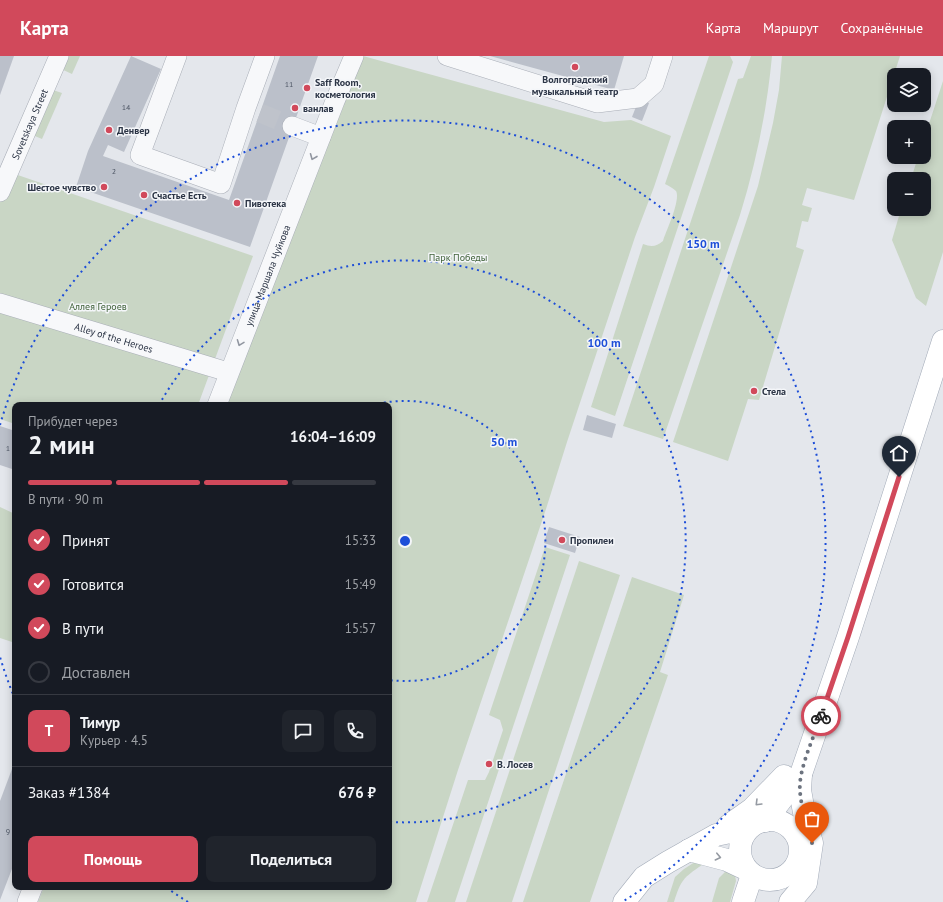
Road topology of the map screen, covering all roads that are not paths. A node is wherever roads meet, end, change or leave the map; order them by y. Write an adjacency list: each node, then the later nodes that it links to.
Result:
1 (59, 56): 9 (street, Sovetskaya Street)
2 (177, 56): 3 (street)
3 (265, 56)
4 (354, 56): 8 (street, улица Маршала Чуйкова)
5 (447, 56): 6 (street)
6 (663, 56)
7 (292, 126): 8 (street)
8 (321, 137): 12 (street, улица Маршала Чуйкова, one-way to 12)
9 (0, 192)
10 (0, 302): 12 (street, Alley of the Heroes)
11 (943, 341): 14 (main road)
12 (228, 372): 13 (street, улица Маршала Чуйкова)
13 (218, 402)
14 (812, 743): 15 (main road); 18 (main road, one-way to 18)
15 (800, 782): 16 (main road); 17 (main road); 27 (main road)
16 (757, 824): 17 (main road); 18 (main road); 21 (main road)
17 (795, 834): 20 (main road)
18 (716, 835): 19 (main road)
19 (688, 850): 21 (main road, one-way to 21); 24 (main road)
20 (796, 866): 21 (main road); 26 (main road)
21 (749, 872): 25 (main road)
22 (32, 890): 23 (street)
23 (27, 902)
24 (624, 902)
25 (743, 902)
26 (784, 902)
27 (790, 902)

